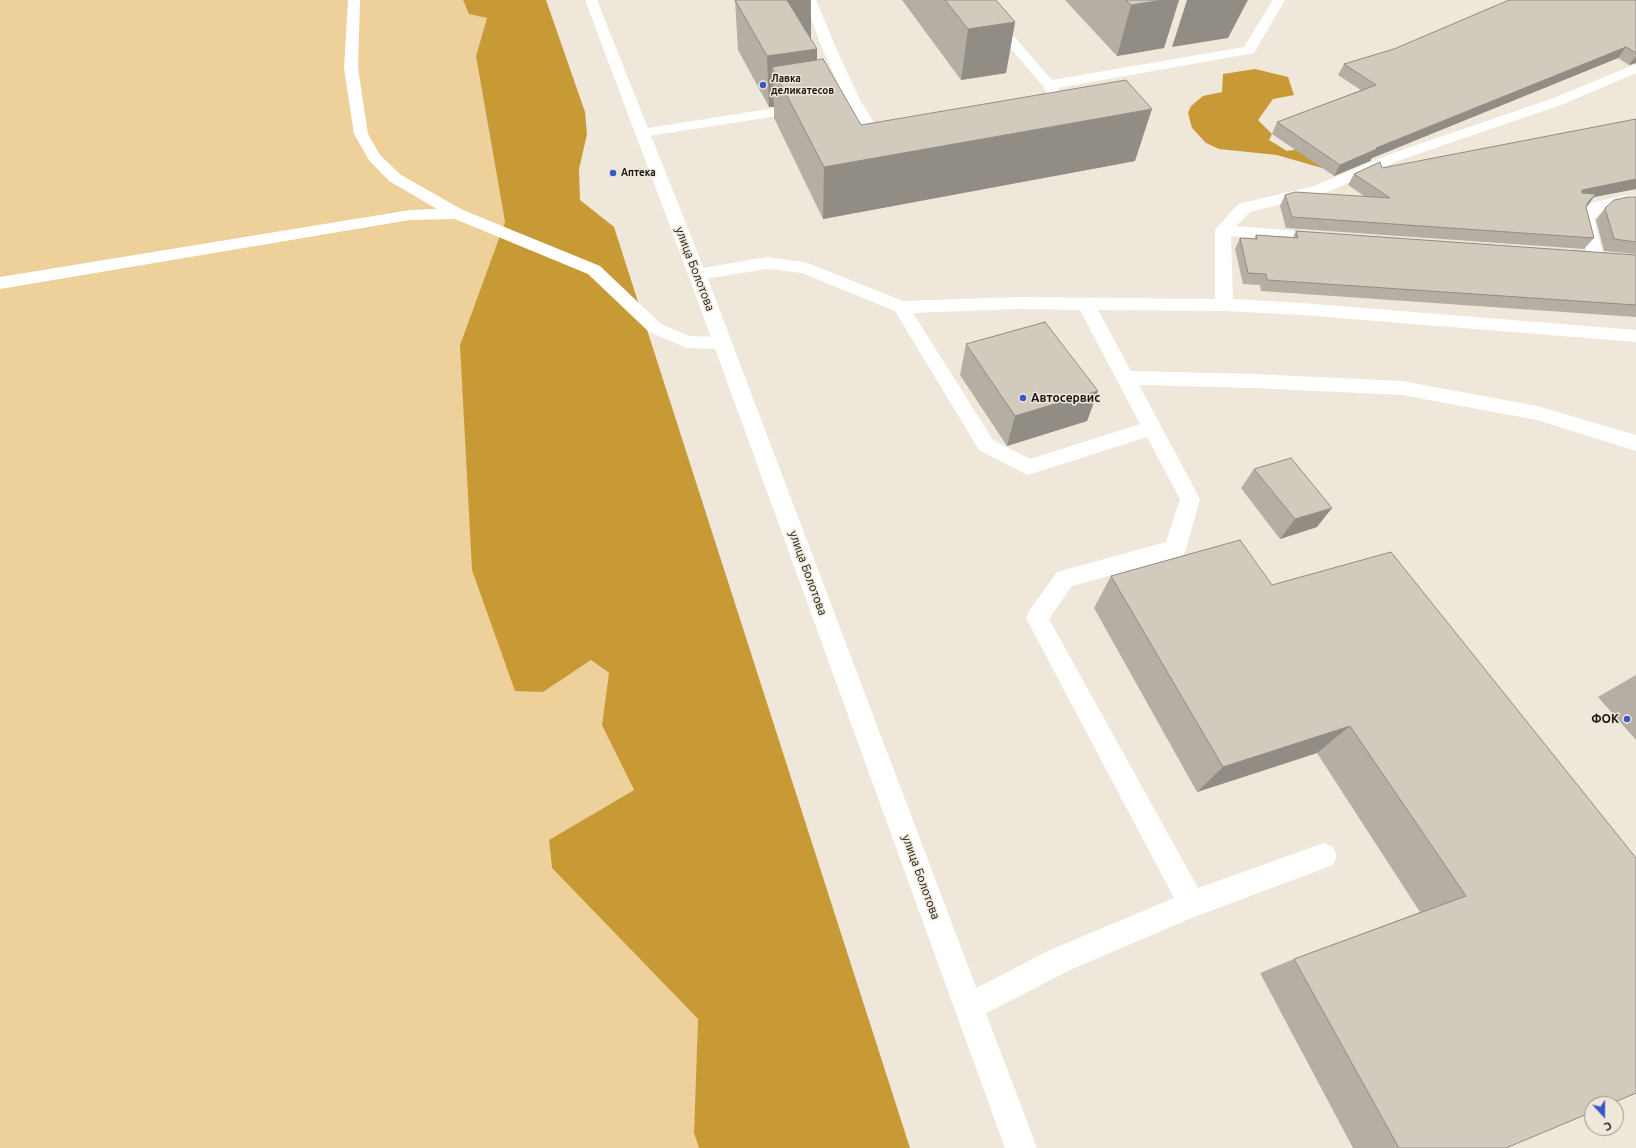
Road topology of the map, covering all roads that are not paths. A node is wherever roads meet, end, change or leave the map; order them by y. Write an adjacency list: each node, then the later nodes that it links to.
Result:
1 (354, 0): 13 (main road)
2 (591, 0): 10 (main road, улица Болотова)
3 (810, 0): 8 (main road)
4 (975, 0): 7 (main road)
5 (1279, 0): 7 (main road)
6 (1636, 68): 14 (main road)
7 (1049, 85): 9 (main road)
8 (853, 100): 10 (main road); 11 (main road)
9 (1050, 120)
10 (642, 133): 17 (main road, улица Болотова)
11 (894, 153)
12 (1636, 201): 16 (main road)
13 (458, 214): 18 (main road); 23 (main road)
14 (1223, 230): 15 (main road); 20 (main road)
15 (1342, 239)
16 (1596, 257)
17 (697, 274): 21 (main road); 23 (main road, улица Болотова)
18 (0, 283)
19 (1086, 304): 20 (main road); 21 (main road); 24 (main road)
20 (1224, 305): 22 (main road)
21 (901, 307): 25 (main road)
22 (1636, 336)
23 (723, 343): 29 (main road, улица Болотова)
24 (1125, 378): 25 (main road); 26 (main road)
25 (1152, 428): 28 (main road)
26 (1636, 443)
27 (1324, 856): 28 (main road)
28 (1192, 904): 29 (main road)
29 (969, 1007): 30 (main road, улица Болотова)
30 (1021, 1148)

